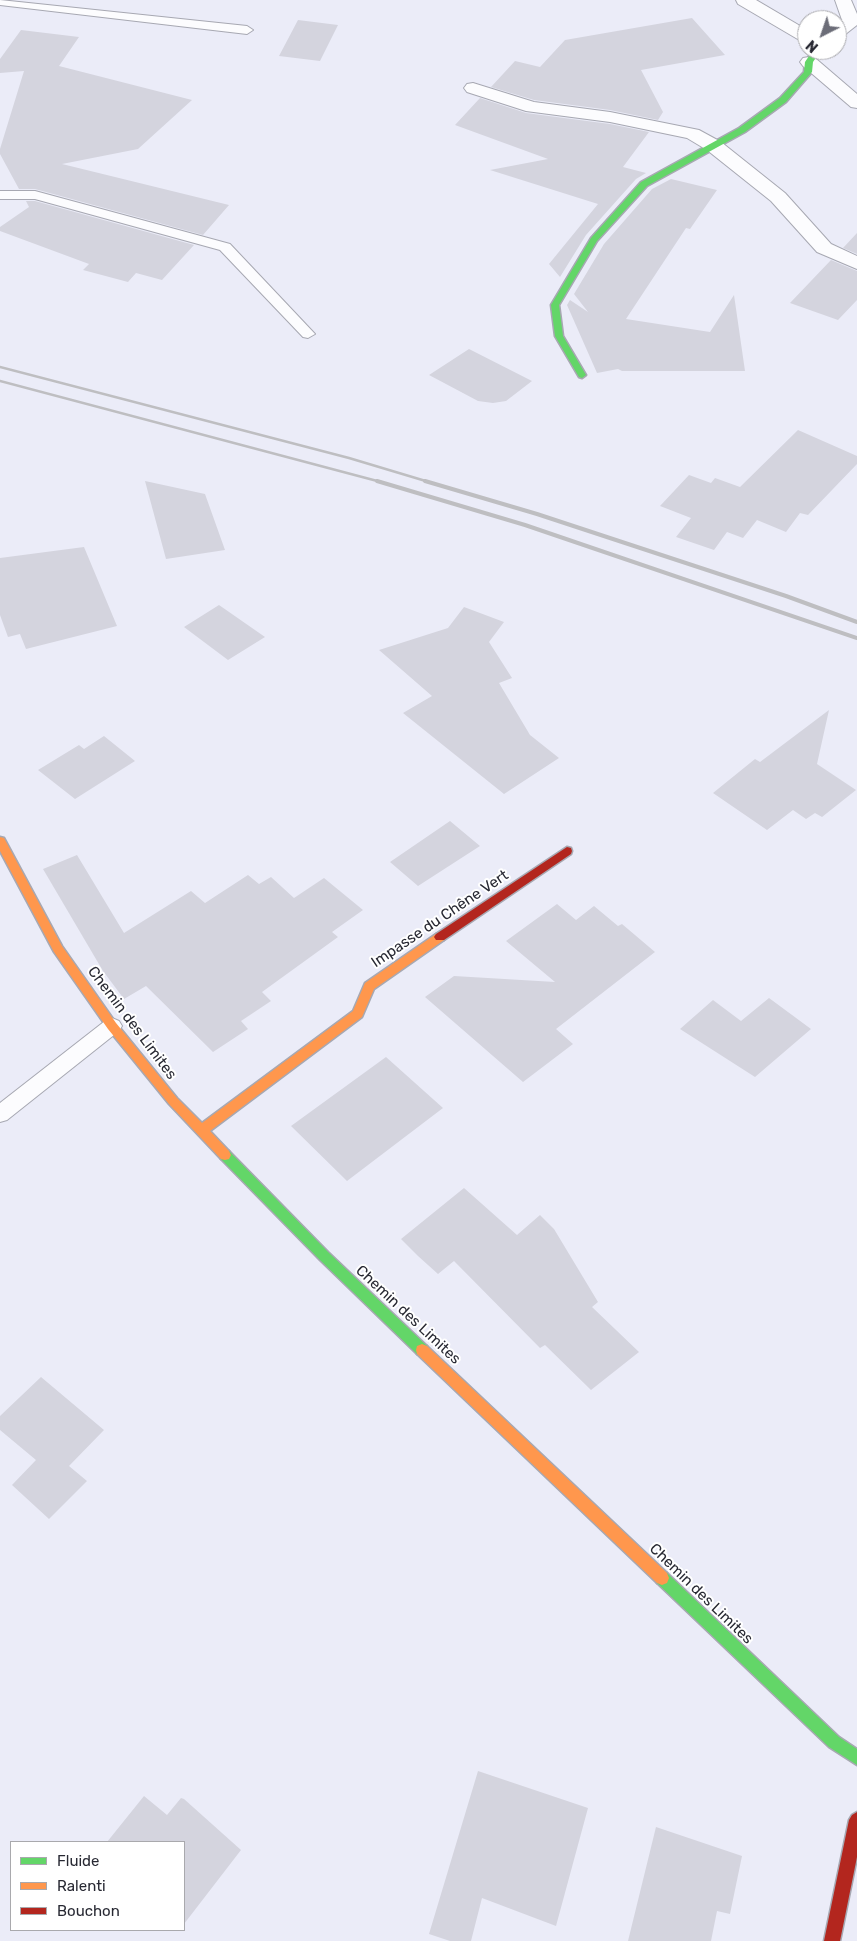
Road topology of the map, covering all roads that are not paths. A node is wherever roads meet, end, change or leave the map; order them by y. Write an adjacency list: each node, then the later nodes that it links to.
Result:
1 (744, 0): 6 (street)
2 (0, 2): 5 (lane)
3 (847, 10): 4 (street)
4 (847, 24)
5 (247, 30)
6 (797, 31)
7 (812, 60): 11 (street)
8 (817, 60): 10 (street)
9 (473, 88): 11 (street)
10 (857, 103)
11 (714, 146): 13 (street); 15 (street)
12 (0, 195): 14 (lane)
13 (857, 264)
14 (308, 334)
15 (582, 375)
16 (0, 842): 18 (street, Chemin des Limites)
17 (567, 851): 20 (street, Impasse du Chêne Vert)
18 (112, 1026): 19 (lane); 20 (street, Chemin des Limites)
19 (0, 1114)
20 (201, 1131): 21 (street, Chemin des Limites)
21 (857, 1758)
22 (857, 1820): 23 (street)
23 (832, 1941)

